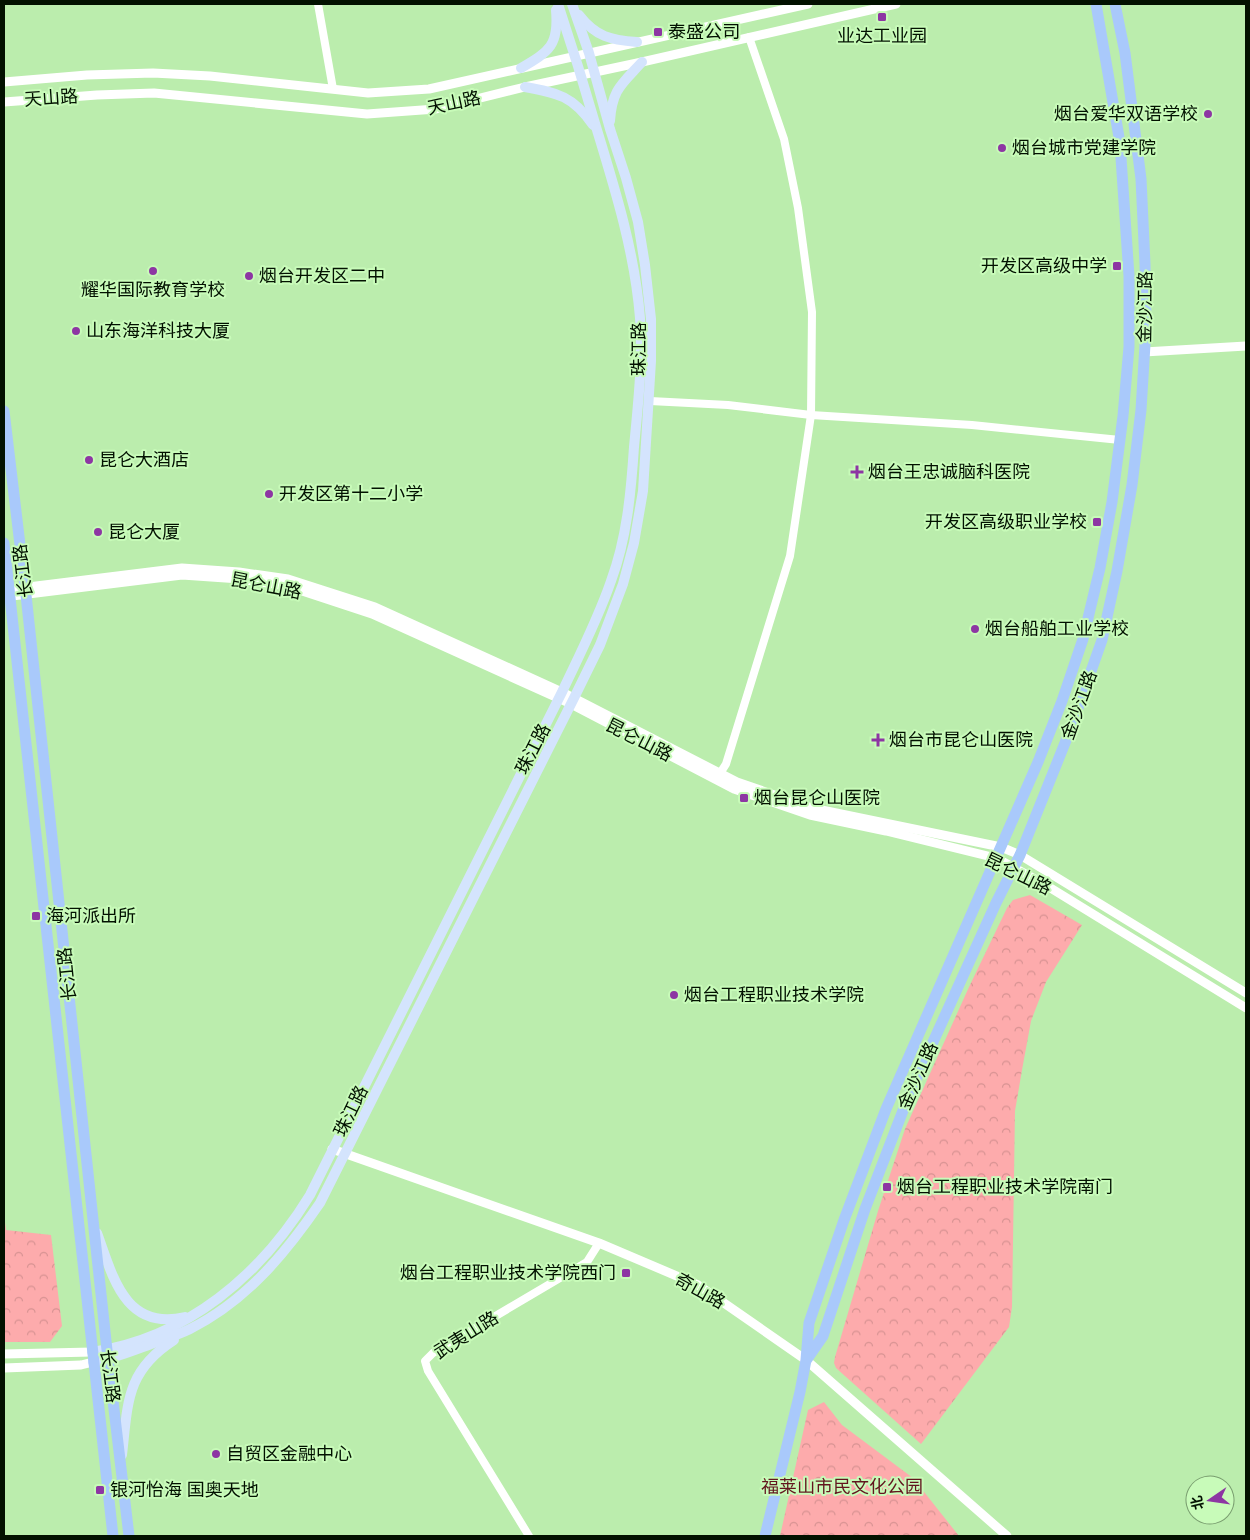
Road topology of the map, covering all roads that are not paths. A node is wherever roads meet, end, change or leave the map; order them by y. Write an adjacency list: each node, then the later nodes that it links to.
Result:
1 (318, 4): 18 (street)
2 (557, 4): 11 (main road, 珠江路); 13 (main road)
3 (808, 4): 9 (street, 天山路)
4 (896, 4): 8 (street, 天山路)
5 (1096, 4): 27 (main road, 金沙江路)
6 (1115, 4): 23 (main road, 金沙江路)
7 (573, 6): 9 (main road); 10 (main road)
8 (749, 37): 12 (street, 天山路); 26 (street)
9 (636, 42): 10 (street, 天山路)
10 (589, 53): 11 (street, 天山路); 14 (main road)
11 (576, 56): 13 (street, 天山路); 15 (main road, 珠江路)
12 (642, 62): 14 (street, 天山路); 20 (main road)
13 (521, 68): 18 (street, 天山路)
14 (594, 73): 15 (street, 天山路); 20 (main road)
15 (581, 75): 17 (street, 天山路); 21 (main road, 珠江路)
16 (4, 82): 18 (street, 天山路)
17 (525, 87): 19 (street, 天山路); 21 (main road)
18 (333, 89)
19 (4, 102)
20 (610, 129): 24 (main road)
21 (598, 132): 31 (main road, 珠江路)
22 (1246, 346): 23 (street)
23 (1144, 352): 35 (main road, 金沙江路)
24 (650, 401): 26 (street); 32 (main road)
25 (4, 411): 29 (main road, 长江路)
26 (811, 415): 27 (street); 33 (street)
27 (1120, 440): 34 (main road, 金沙江路)
28 (4, 543): 30 (main road, 长江路)
29 (26, 592): 30 (street, 昆仑山路); 31 (street, 昆仑山路); 42 (main road, 长江路)
30 (7, 593): 48 (main road, 长江路)
31 (560, 695): 32 (street, 昆仑山路); 40 (main road, 珠江路)
32 (572, 701): 33 (street, 昆仑山路); 34 (street, 昆仑山路); 41 (main road)
33 (716, 780): 36 (street, 昆仑山路)
34 (1001, 847): 35 (street, 昆仑山路); 36 (main road, 金沙江路)
35 (1020, 855): 37 (main road, 金沙江路); 38 (street, 昆仑山路)
36 (996, 858): 37 (street, 昆仑山路); 49 (main road, 金沙江路)
37 (1013, 868): 39 (street, 昆仑山路); 49 (main road, 金沙江路)
38 (1246, 992)
39 (1246, 1008)
40 (332, 1149): 41 (street, 奇山路); 44 (main road, 珠江路)
41 (344, 1154): 43 (street, 奇山路); 45 (main road)
42 (94, 1222): 44 (main road); 47 (main road, 长江路)
43 (599, 1244): 49 (street, 奇山路); 54 (street, 武夷山路)
44 (195, 1314): 47 (main road, 珠江路)
45 (189, 1330): 47 (main road); 51 (main road)
46 (4, 1354): 48 (street)
47 (107, 1355): 48 (main road, 珠江路); 51 (main road, 长江路)
48 (92, 1357): 50 (street); 52 (main road, 长江路)
49 (806, 1360): 55 (main road, 金沙江路); 56 (street, 奇山路)
50 (4, 1368)
51 (121, 1461): 53 (main road, 长江路)
52 (113, 1536)
53 (129, 1536)
54 (529, 1536)
55 (766, 1536)
56 (1006, 1536)

